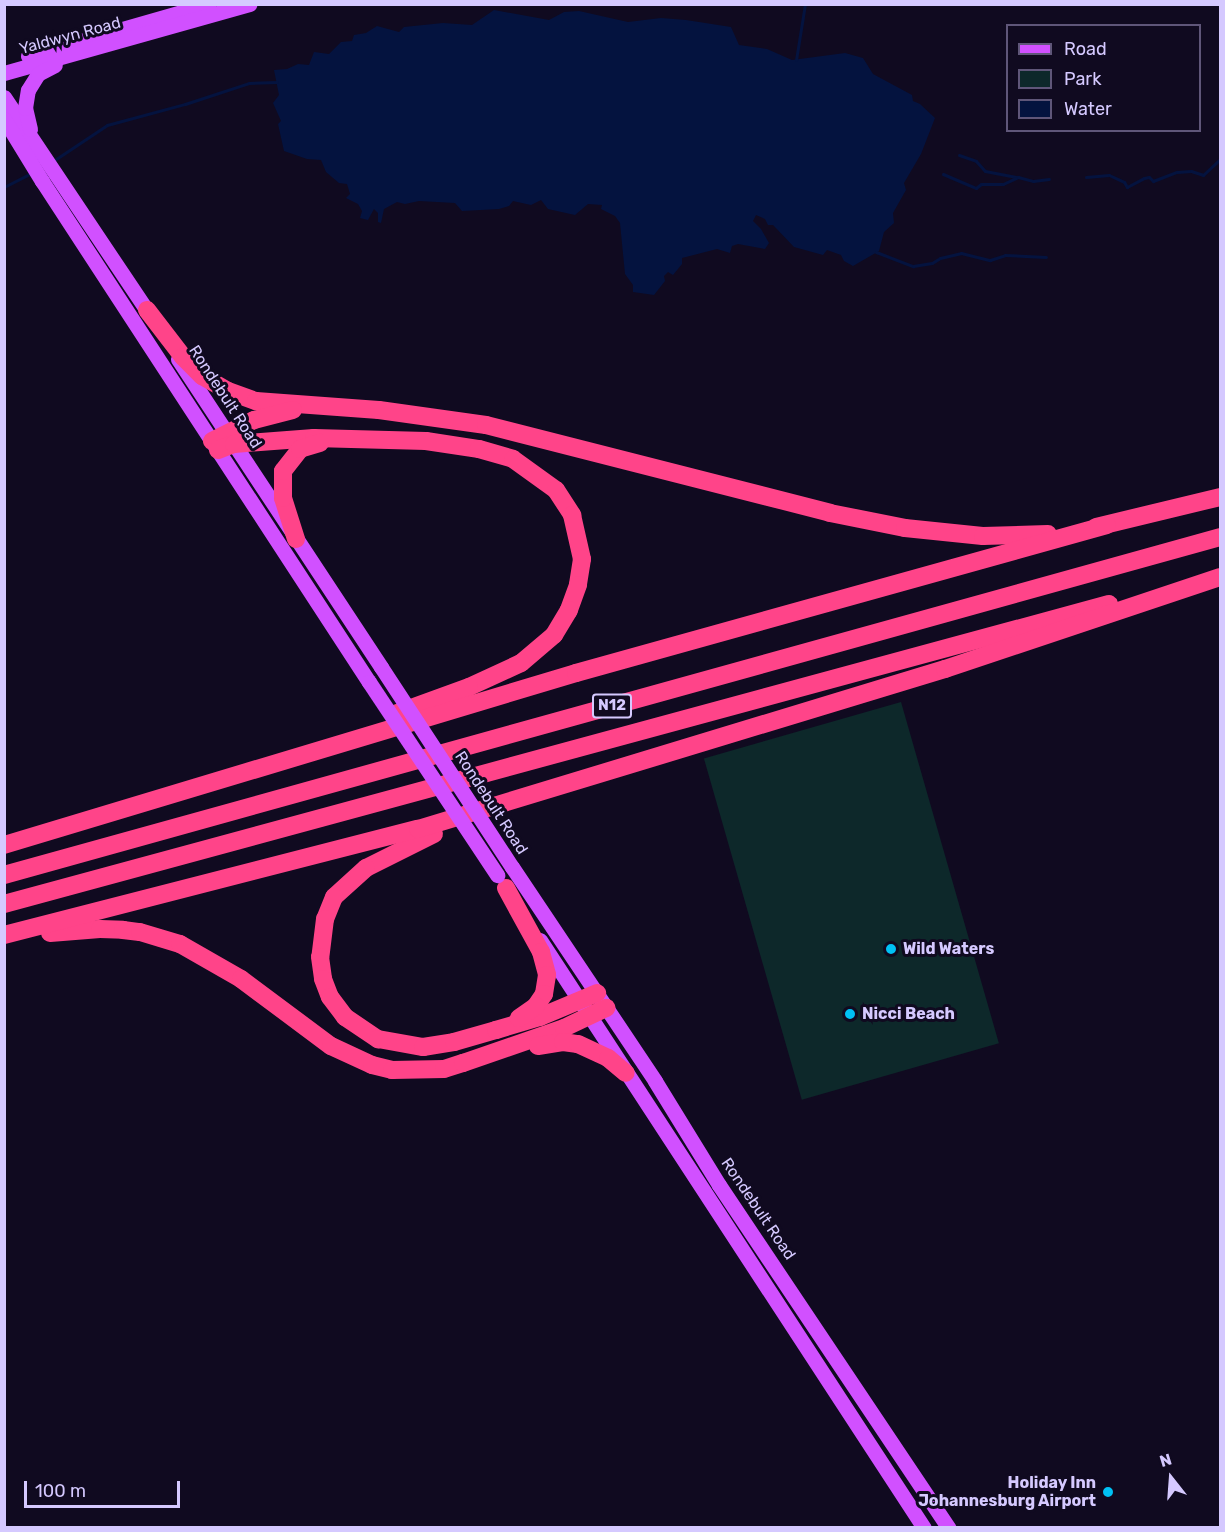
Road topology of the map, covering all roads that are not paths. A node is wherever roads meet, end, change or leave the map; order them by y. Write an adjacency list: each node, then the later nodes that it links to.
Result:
1 (208, 4): 4 (main road, Yaldwyn Road)
2 (249, 4): 3 (main road, Yaldwyn Road)
3 (114, 43): 5 (main road, Yaldwyn Road); 9 (main road)
4 (4, 63)
5 (4, 73)
6 (4, 97): 9 (main road, Rondebult Road)
7 (4, 120): 9 (main road, Rondebult Road)
8 (4, 127): 9 (main road)
9 (29, 146): 10 (main road, Rondebult Road); 13 (main road, Rondebult Road)
10 (147, 310): 11 (highway); 13 (main road, Rondebult Road)
11 (333, 408): 13 (highway); 15 (highway)
12 (351, 438): 13 (highway); 17 (highway); 19 (highway)
13 (223, 442): 17 (main road, Rondebult Road); 23 (main road, Rondebult Road, bridge)
14 (1221, 497): 15 (highway)
15 (1107, 525): 19 (highway)
16 (1221, 537): 22 (highway, N12)
17 (296, 539): 27 (main road, Rondebult Road, bridge)
18 (1221, 576): 20 (highway); 24 (highway, N12)
19 (216, 780): 21 (highway)
20 (524, 796): 25 (highway); 29 (highway)
21 (4, 844)
22 (4, 875)
23 (501, 881): 27 (main road, Rondebult Road); 29 (highway)
24 (4, 904)
25 (4, 935)
26 (4, 942): 30 (highway)
27 (594, 1000): 28 (highway); 29 (highway); 33 (main road, Rondebult Road)
28 (590, 1017): 30 (highway); 31 (main road)
29 (496, 1030)
30 (463, 1063): 31 (highway)
31 (626, 1073): 32 (main road)
32 (924, 1527)
33 (950, 1527)

